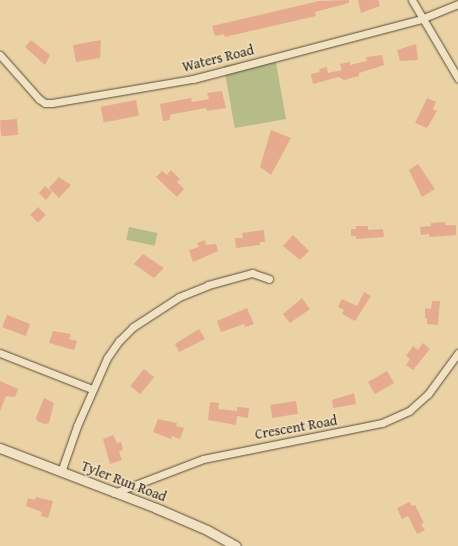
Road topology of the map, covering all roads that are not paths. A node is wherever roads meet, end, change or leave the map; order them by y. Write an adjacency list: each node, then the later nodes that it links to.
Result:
1 (412, 0): 3 (street)
2 (458, 4): 3 (street, Waters Road)
3 (421, 19): 4 (street, Waters Road); 5 (street)
4 (0, 55)
5 (458, 78)
6 (269, 279): 9 (street)
7 (0, 353): 9 (street)
8 (458, 353): 12 (street, Crescent Road)
9 (92, 389): 11 (street)
10 (0, 448): 11 (street, Tyler Run Road)
11 (61, 472): 12 (street, Tyler Run Road)
12 (114, 493): 13 (street, Tyler Run Road)
13 (236, 546)

